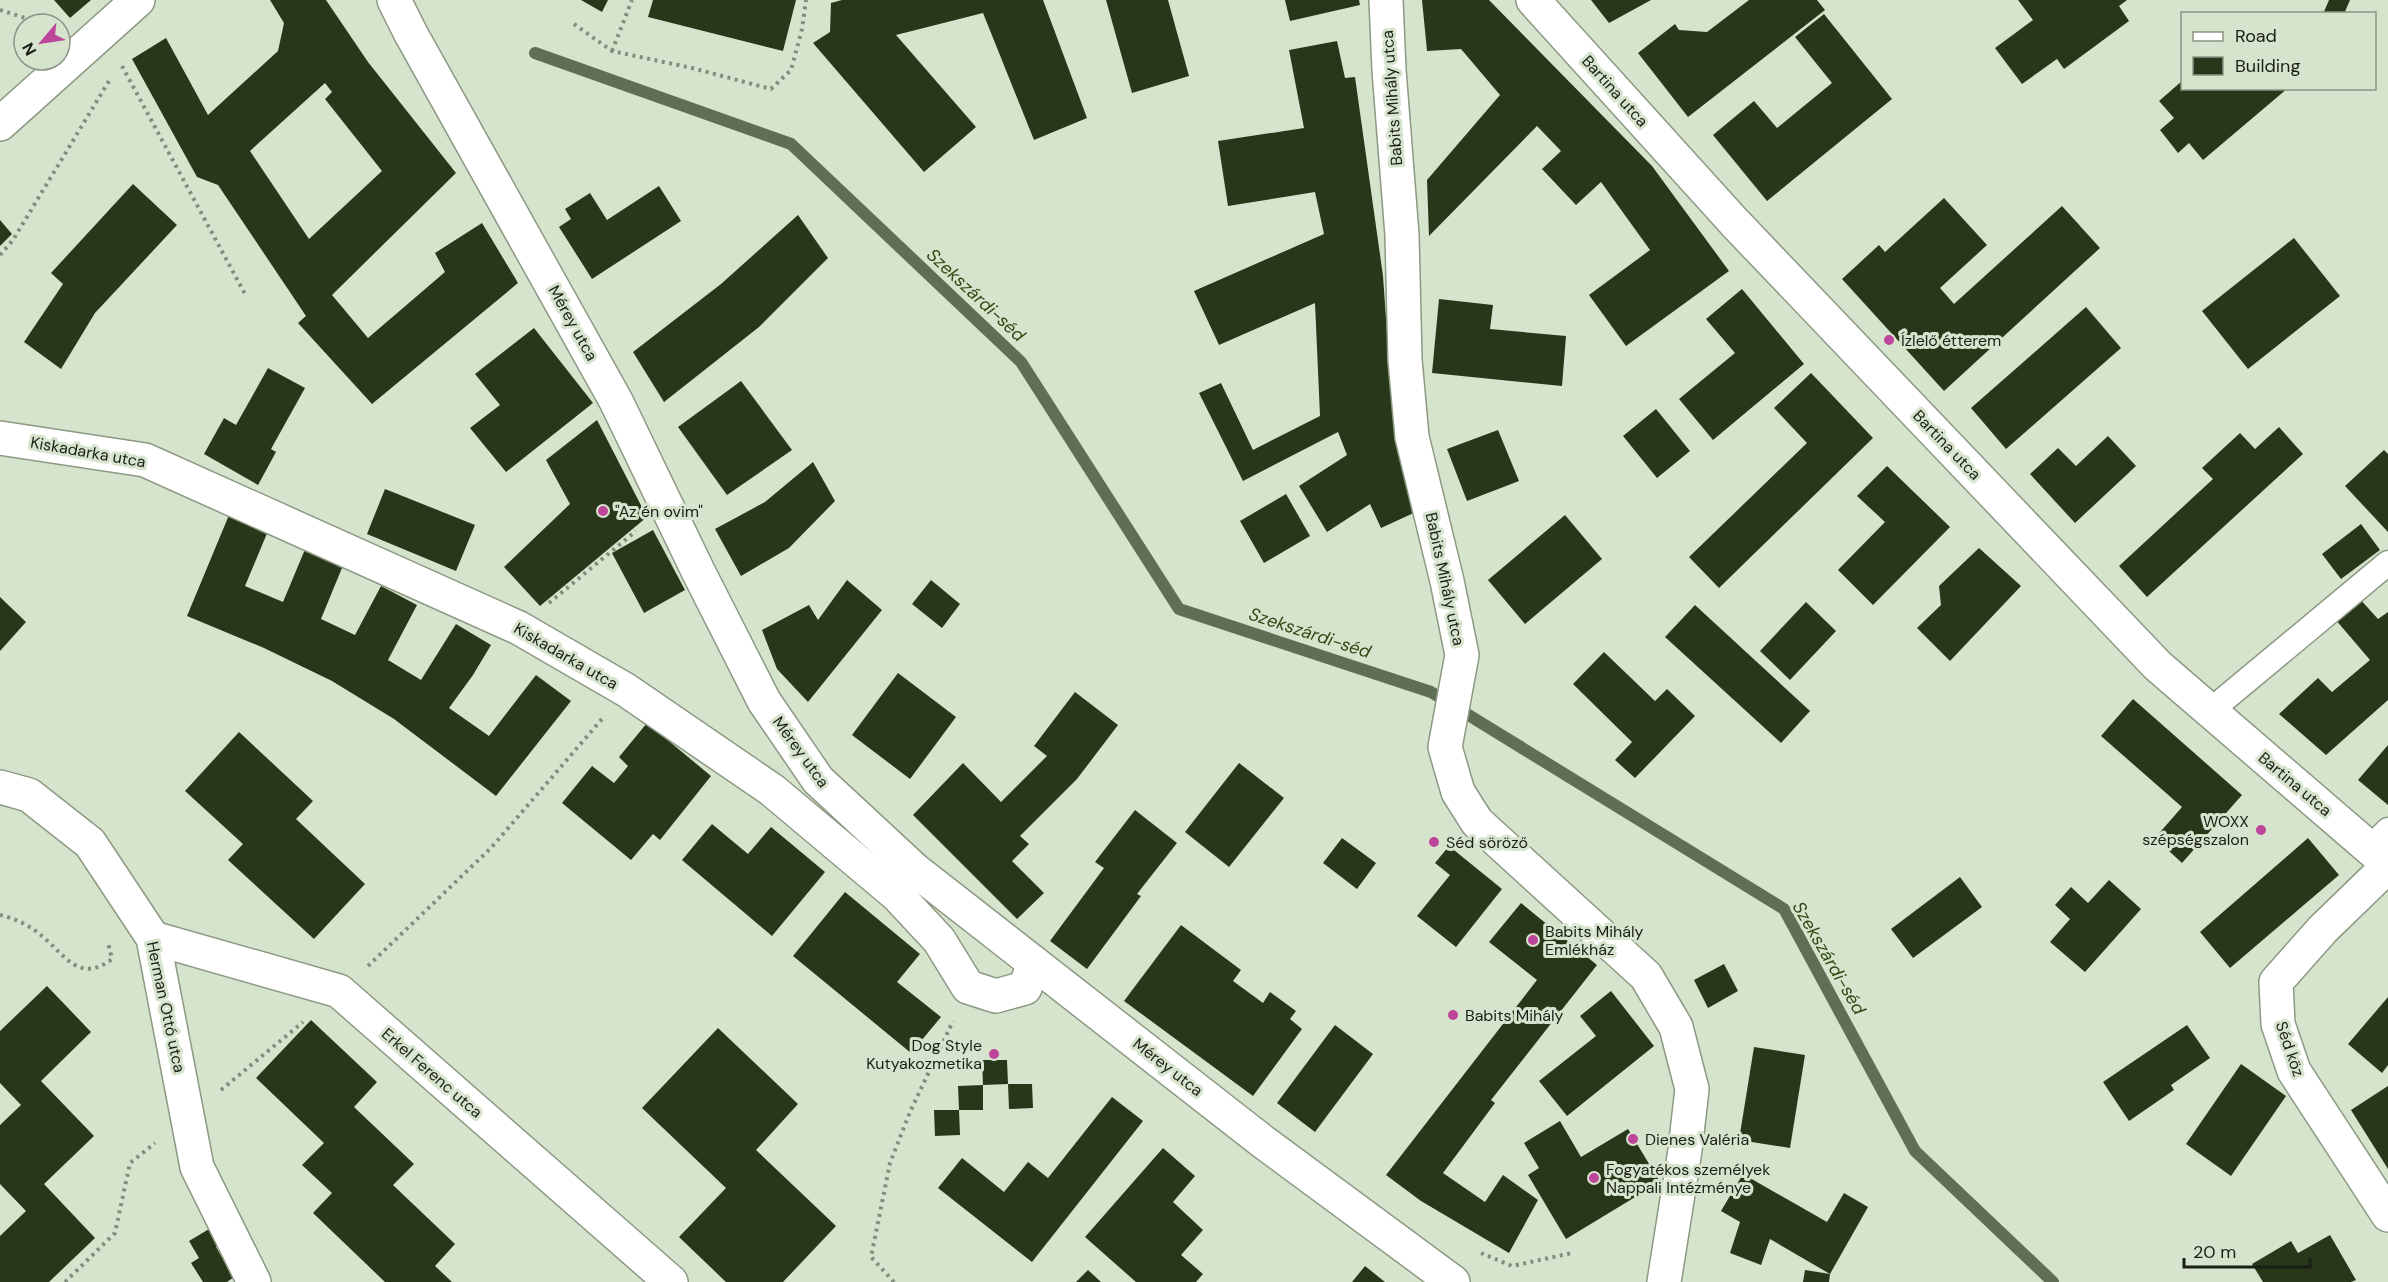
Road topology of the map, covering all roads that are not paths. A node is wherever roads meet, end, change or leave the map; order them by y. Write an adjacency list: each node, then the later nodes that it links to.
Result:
1 (138, 0): 5 (street)
2 (1386, 0): 17 (street, Babits Mihály utca)
3 (1533, 0): 8 (street, Bartina utca)
4 (398, 4): 12 (street, Mérey utca)
5 (0, 124)
6 (0, 438): 12 (street, Kiskadarka utca)
7 (2388, 563): 8 (lane)
8 (2210, 711): 10 (street, Bartina utca)
9 (0, 787): 11 (street, Herman Ottó utca)
10 (2384, 852): 13 (street, Séd köz)
11 (153, 938): 14 (street, Herman Ottó utca); 15 (street, Erkel Ferenc utca)
12 (1034, 963): 16 (street, Mérey utca)
13 (2388, 1215)
14 (254, 1282)
15 (671, 1282)
16 (1453, 1282)
17 (1664, 1282)

